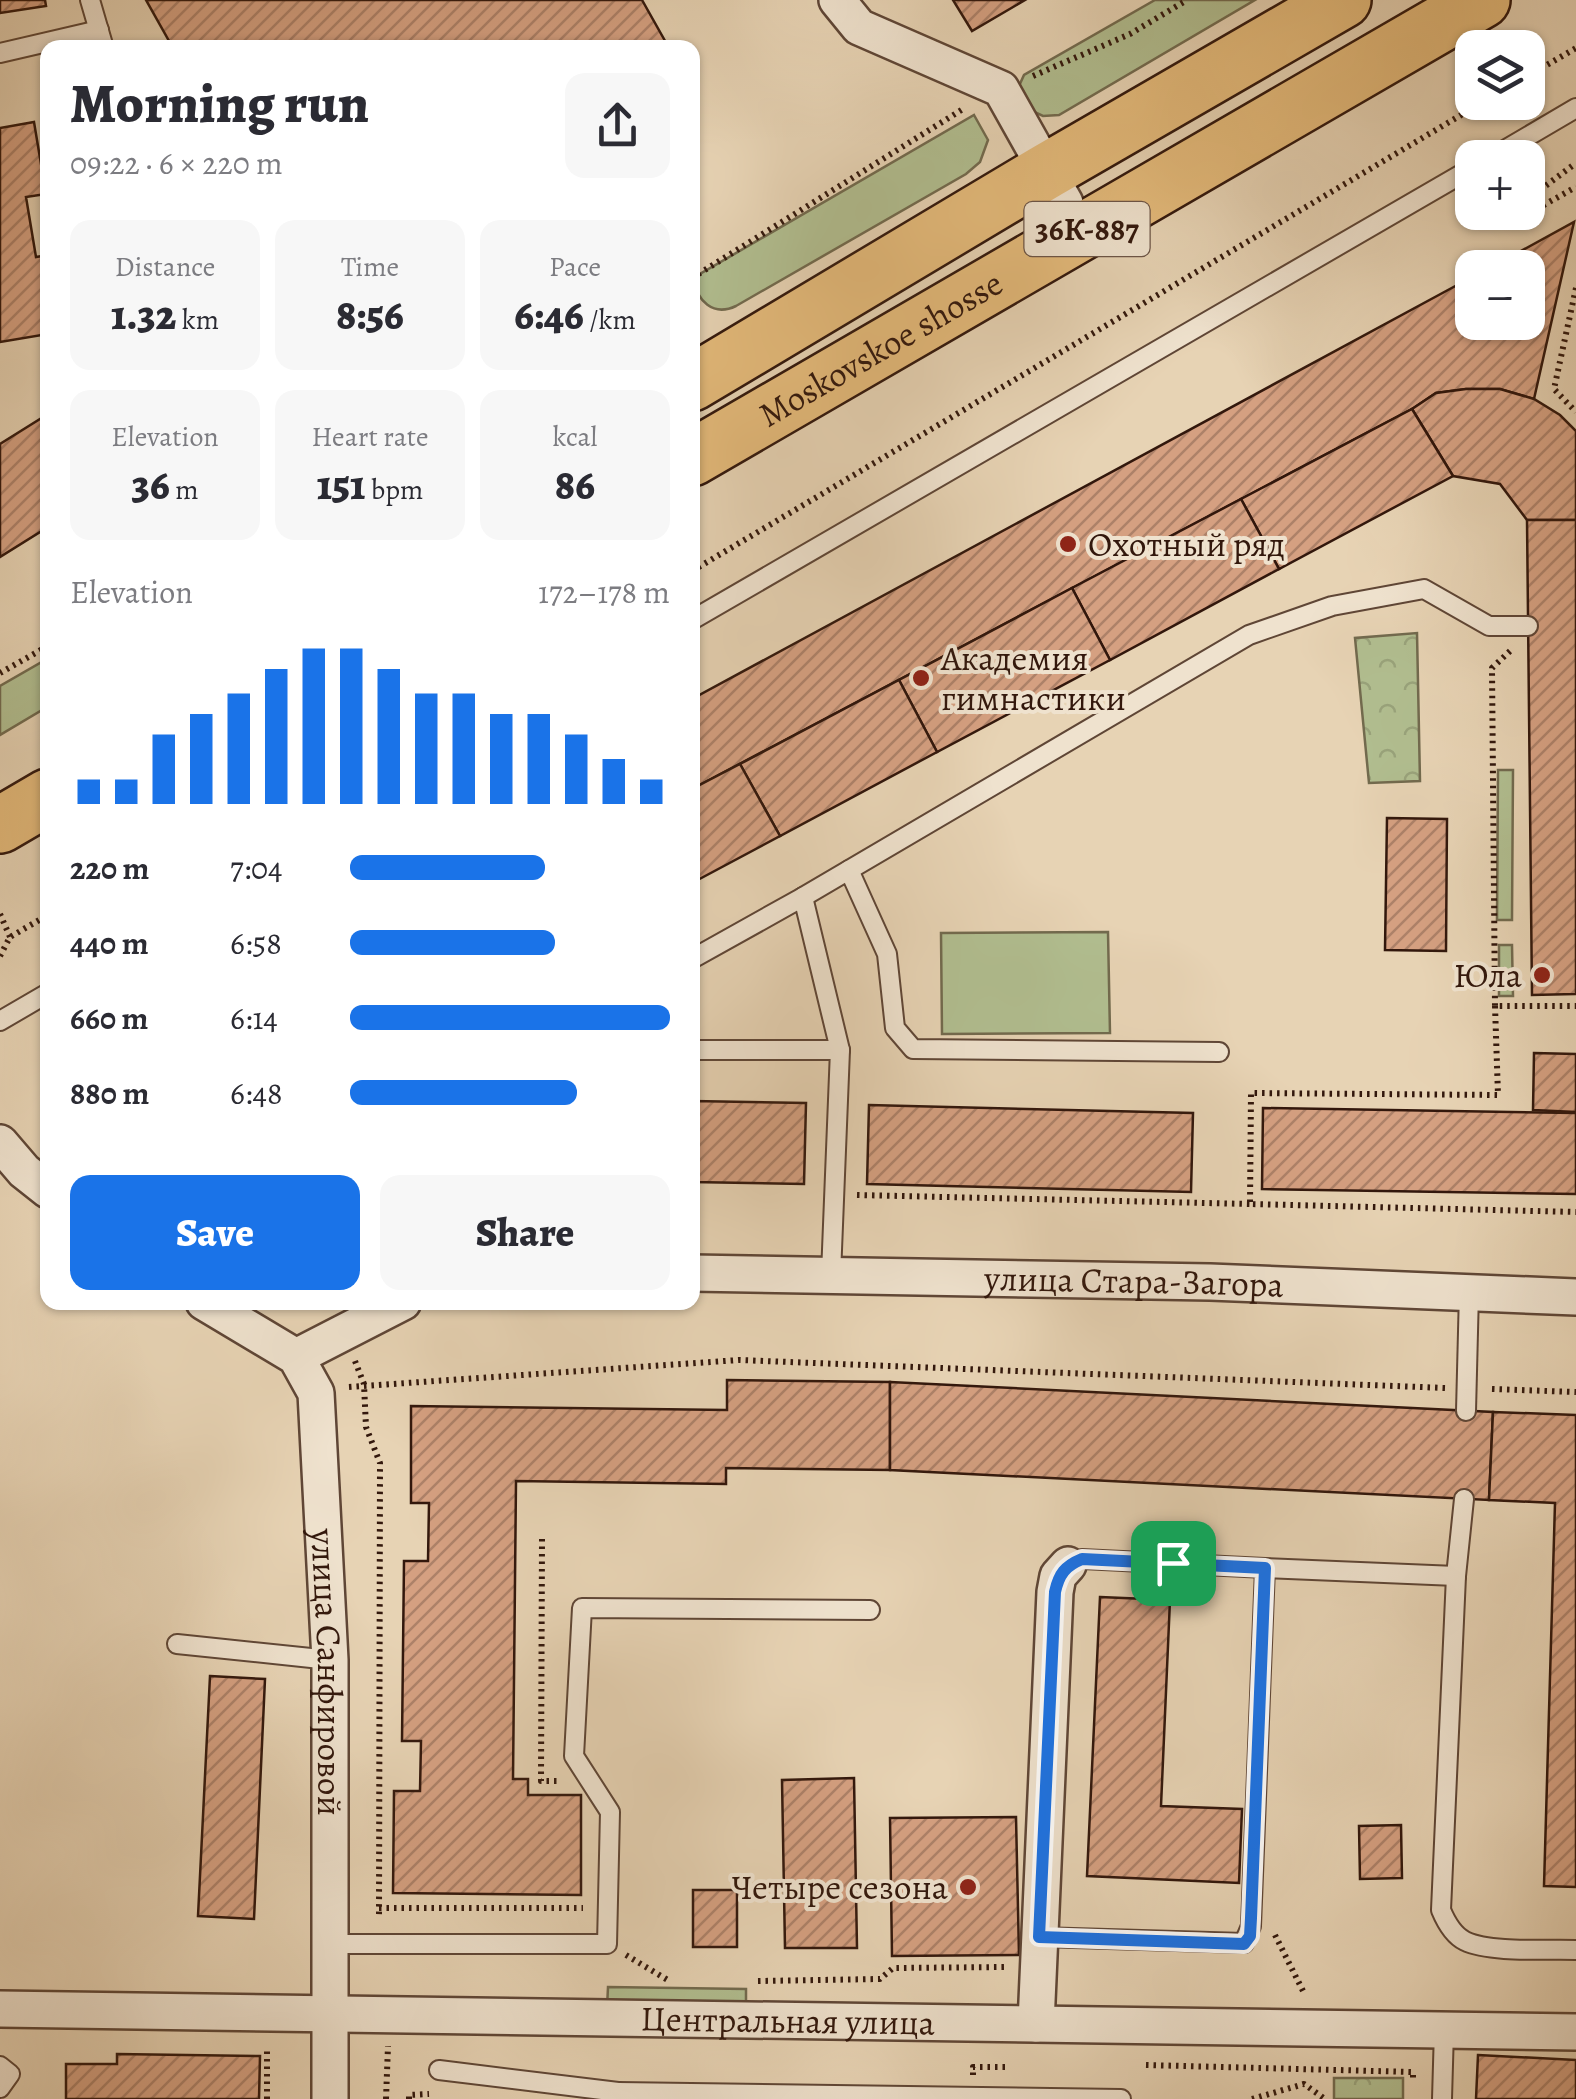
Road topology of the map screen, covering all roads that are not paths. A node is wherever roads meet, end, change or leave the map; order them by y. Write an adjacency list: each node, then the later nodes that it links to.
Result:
1 (90, 0): 6 (lane)
2 (837, 0): 12 (street)
3 (1342, 0): 12 (main road, Moskovskoe shosse / 36К-887)
4 (1415, 0): 12 (main road, Moskovskoe shosse / 36К-887)
5 (1482, 0): 15 (main road, Moskovskoe shosse / 36К-887)
6 (101, 39)
7 (40, 47): 8 (lane)
8 (0, 53)
9 (1576, 108): 10 (lane)
10 (1522, 140)
11 (1455, 178): 16 (lane)
12 (1056, 187): 13 (main road, Moskovskoe shosse / 36К-887); 14 (main road, Moskovskoe shosse / 36К-887)
13 (700, 379)
14 (700, 417)
15 (700, 453)
16 (700, 615)
17 (1520, 626): 24 (lane)
18 (40, 763): 19 (main road)
19 (0, 786)
20 (40, 802): 21 (main road)
21 (0, 824)
22 (40, 836): 23 (main road)
23 (0, 859)
24 (849, 870): 25 (lane); 31 (lane)
25 (803, 897): 26 (lane); 30 (lane)
26 (700, 955)
27 (40, 998): 28 (lane)
28 (0, 1021)
29 (700, 1050): 30 (lane)
30 (840, 1050): 35 (lane)
31 (1219, 1052)
32 (0, 1144): 33 (street)
33 (40, 1184)
34 (700, 1273): 35 (street, улица Стара-Загора)
35 (831, 1275): 36 (street, улица Стара-Загора)
36 (1469, 1292): 37 (street, улица Стара-Загора); 41 (lane)
37 (1576, 1298)
38 (217, 1310): 40 (street)
39 (387, 1310): 40 (street)
40 (296, 1357): 48 (street, улица Санфировой)
41 (1466, 1411)
42 (1464, 1499): 45 (lane)
43 (1068, 1565): 44 (lane); 51 (street)
44 (1265, 1568): 45 (lane); 51 (lane)
45 (1456, 1576): 50 (lane)
46 (870, 1610): 49 (lane)
47 (177, 1644): 48 (lane)
48 (330, 1660): 49 (street, улица Санфировой)
49 (332, 1944): 53 (street, улица Санфировой)
50 (1576, 1950)
51 (1039, 1952): 54 (street)
52 (0, 2009): 53 (street, Центральная улица)
53 (332, 2012): 54 (street, Центральная улица); 62 (street, улица Санфировой)
54 (1036, 2024): 55 (street, Центральная улица)
55 (1444, 2030): 56 (street, Центральная улица); 64 (lane)
56 (1576, 2032)
57 (0, 2066): 59 (lane)
58 (439, 2070): 60 (lane)
59 (0, 2088)
60 (618, 2096): 61 (lane)
61 (1034, 2098): 63 (lane)
62 (330, 2099)
63 (1120, 2099)
64 (1442, 2099)

